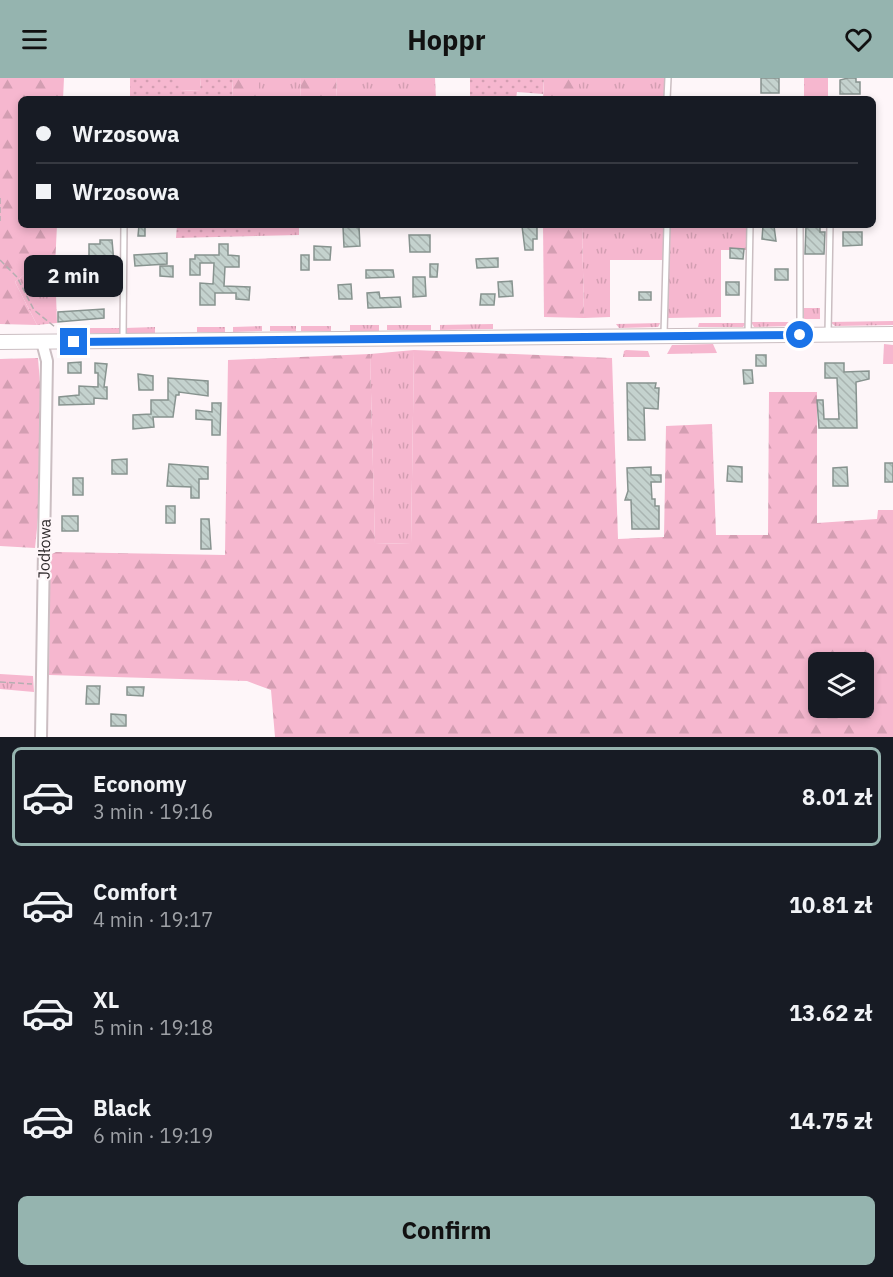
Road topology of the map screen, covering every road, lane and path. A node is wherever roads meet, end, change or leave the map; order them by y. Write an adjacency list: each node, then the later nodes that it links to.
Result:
1 (668, 78): 2 (lane)
2 (667, 96)
3 (0, 198): 4 (path)
4 (0, 221)
5 (124, 228): 17 (lane)
6 (667, 228): 16 (lane)
7 (750, 228): 14 (lane)
8 (800, 228): 15 (lane)
9 (830, 228): 12 (lane)
10 (0, 261): 11 (path)
11 (55, 327)
12 (828, 334): 13 (main road); 15 (main road)
13 (893, 334)
14 (748, 335): 15 (main road); 16 (main road)
15 (800, 335)
16 (664, 336): 17 (main road)
17 (123, 341): 19 (main road)
18 (0, 342): 19 (main road)
19 (48, 342): 21 (street, Jodłowa)
20 (0, 682): 21 (path)
21 (42, 684): 22 (street, Jodłowa)
22 (41, 737)

